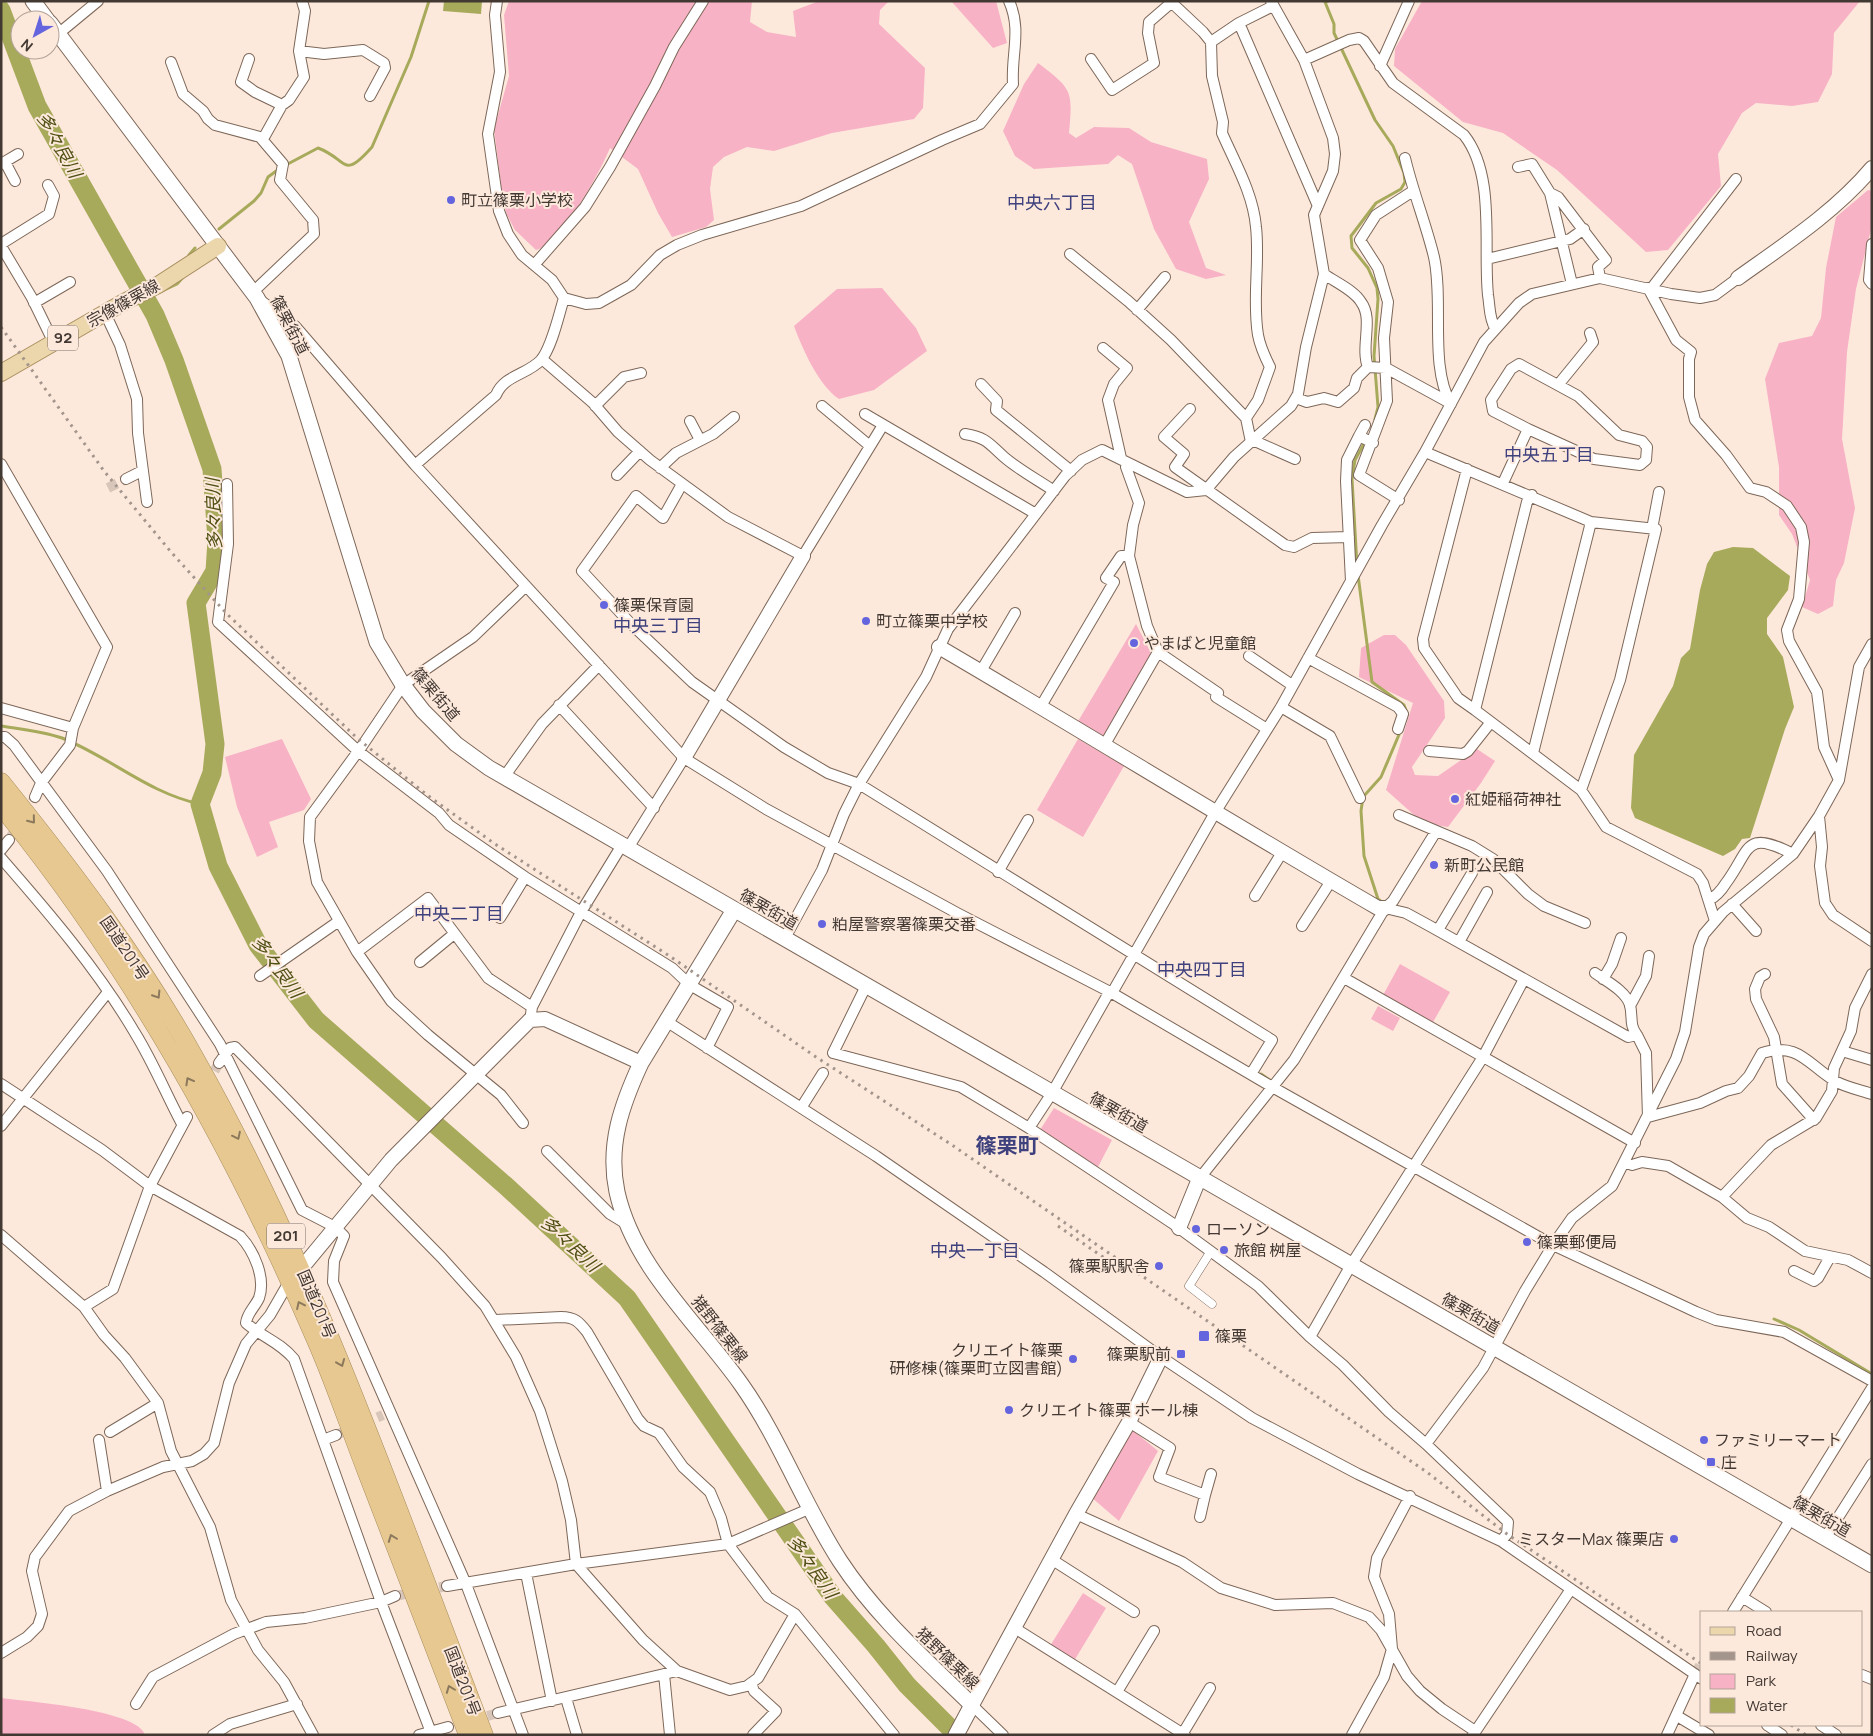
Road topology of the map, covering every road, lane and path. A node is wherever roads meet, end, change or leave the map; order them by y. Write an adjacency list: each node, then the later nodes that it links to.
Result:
1 (98, 1): 10 (street)
2 (302, 1): 13 (street)
3 (497, 1): 40 (street)
4 (703, 1): 40 (street)
5 (1009, 1): 50 (street)
6 (1409, 1): 18 (street)
7 (1170, 2): 12 (street); 15 (street)
8 (1272, 4): 9 (street); 16 (street)
9 (1239, 23): 12 (street); 32 (street)
10 (60, 25)
11 (60, 37): 37 (main road, 篠栗街道)
12 (1211, 42): 72 (street)
13 (299, 51): 19 (street); 20 (street)
14 (249, 59): 20 (street)
15 (1091, 59)
16 (1304, 60): 18 (street); 32 (street)
17 (172, 62): 21 (street)
18 (1380, 66): 39 (street)
19 (370, 96)
20 (282, 105): 21 (street)
21 (263, 139): 49 (street)
22 (18, 154): 24 (street)
23 (1405, 158): 30 (street)
24 (3, 163): 28 (street)
25 (1518, 167): 31 (street)
26 (1872, 168): 44 (street)
27 (1736, 179): 48 (street)
28 (15, 181)
29 (48, 185): 36 (street)
30 (1412, 192): 60 (street); 66 (street)
31 (1550, 193): 33 (street); 34 (street)
32 (1318, 206): 41 (street)
33 (1584, 228): 34 (street); 43 (street)
34 (1562, 241): 39 (street); 46 (street)
35 (1872, 244): 47 (street)
36 (1, 245): 51 (street)
37 (218, 246): 49 (main road, 篠栗街道); 53 (main road, 宗像篠栗線 / 92)
38 (1070, 254): 52 (street)
39 (1487, 259): 54 (street)
40 (535, 264): 50 (street)
41 (1324, 274): 59 (street); 65 (street)
42 (1165, 277): 52 (street)
43 (1600, 278): 46 (street); 48 (street)
44 (1738, 278): 48 (street)
45 (70, 282): 51 (street)
46 (1572, 284): 54 (street)
47 (1872, 284)
48 (1650, 289): 140 (street)
49 (255, 295): 88 (street); 121 (main road, 篠栗街道)
50 (564, 298): 58 (street)
51 (34, 303): 56 (street)
52 (1137, 310): 72 (street)
53 (105, 313): 56 (main road, 宗像篠栗線 / 92); 92 (street)
54 (1495, 328): 66 (street)
55 (1590, 333): 64 (street)
56 (54, 343): 61 (main road, 宗像篠栗線 / 92)
57 (1103, 348): 85 (street)
58 (542, 359): 67 (street); 88 (street)
59 (1368, 367): 60 (street); 65 (street)
60 (1386, 368): 66 (street); 81 (street)
61 (1, 373)
62 (641, 373): 67 (street)
63 (981, 384): 93 (street)
64 (1558, 385): 76 (street); 76 (street)
65 (1296, 398): 80 (street)
66 (1451, 404): 84 (street)
67 (595, 406): 83 (street)
68 (822, 406): 82 (street)
69 (1190, 408): 99 (street)
70 (865, 414): 74 (street)
71 (734, 417): 79 (street)
72 (1246, 418): 80 (street)
73 (690, 421): 79 (street)
74 (883, 425): 82 (street); 105 (street)
75 (1365, 425): 78 (street)
76 (1528, 430): 96 (street)
77 (965, 434): 100 (street)
78 (1360, 436): 81 (street); 108 (street)
79 (700, 440): 89 (street)
80 (1251, 442): 86 (street); 99 (street)
81 (1373, 442): 103 (street)
82 (870, 446): 109 (street)
83 (640, 451): 89 (street); 94 (street)
84 (1425, 452): 91 (street); 103 (street)
85 (1121, 458): 93 (street); 99 (street)
86 (1295, 459)
87 (1, 464): 132 (street)
88 (415, 465): 112 (street)
89 (660, 468): 98 (street)
90 (1126, 468): 110 (street)
91 (1467, 469): 96 (street); 128 (street)
92 (142, 471): 95 (street); 104 (street)
93 (1070, 471): 100 (street)
94 (617, 475)
95 (126, 479)
96 (1503, 483): 102 (street)
97 (227, 484): 135 (street)
98 (682, 484): 109 (street); 123 (street)
99 (1206, 490): 108 (street)
100 (1054, 491): 105 (street)
101 (1659, 492): 107 (street)
102 (1532, 495): 106 (street); 128 (street)
103 (1399, 500): 111 (street)
104 (147, 502)
105 (1036, 514): 115 (street)
106 (1591, 522): 107 (street); 137 (street)
107 (1652, 529): 144 (street)
108 (1349, 537): 111 (street)
109 (802, 556): 123 (street)
110 (1129, 556): 116 (street); 125 (street)
111 (1352, 581): 118 (street)
112 (526, 586): 119 (street); 121 (street)
113 (1015, 613): 120 (street)
114 (1872, 644): 140 (street)
115 (939, 647): 120 (street); 143 (street)
116 (1158, 652): 130 (street); 134 (street)
117 (1249, 656): 122 (street)
118 (1308, 658): 122 (street); 131 (street)
119 (599, 665): 124 (street); 138 (street)
120 (981, 672): 125 (street)
121 (403, 685): 135 (street); 139 (main road, 篠栗街道)
122 (1292, 685): 126 (street)
123 (718, 698): 138 (street); 143 (street)
124 (559, 705): 139 (street); 148 (street)
125 (1040, 706): 134 (street)
126 (1280, 707): 130 (street); 146 (street)
127 (1, 708): 132 (street)
128 (1475, 710): 129 (street)
129 (1491, 722): 136 (street); 137 (street)
130 (1267, 729): 149 (street)
131 (1398, 729)
132 (72, 730): 142 (street)
133 (1, 737): 142 (street)
134 (1105, 744): 149 (street)
135 (358, 751): 163 (street); 173 (street)
136 (1429, 751)
137 (1534, 753): 144 (street)
138 (684, 758): 148 (street); 155 (street)
139 (504, 777): 156 (main road, 篠栗街道)
140 (1839, 780): 151 (street)
141 (1, 782): 240 (highway, 国道201号 / 201, one-way to 240)
142 (41, 782): 145 (street); 204 (street)
143 (859, 784): 155 (street); 161 (street)
144 (1581, 790): 167 (street)
145 (35, 797)
146 (1360, 798)
147 (1, 806): 243 (highway, 国道201号 / 201, one-way to 147)
148 (654, 808): 156 (street)
149 (1216, 811): 158 (street); 185 (street)
150 (1399, 815): 153 (street)
151 (1819, 816): 159 (street); 182 (street)
152 (1028, 820): 161 (street)
153 (1435, 833): 169 (street); 175 (street)
154 (9, 840): 157 (street)
155 (832, 845): 180 (street); 196 (street)
156 (625, 846): 170 (main road, 篠栗街道); 171 (street)
157 (1, 850)
158 (1283, 851): 164 (street); 166 (street)
159 (1793, 854): 167 (street); 168 (street)
160 (1, 858): 195 (street)
161 (998, 872): 185 (street)
162 (1472, 872): 177 (street)
163 (525, 877): 171 (street); 172 (street)
164 (1331, 881): 169 (street); 176 (street)
165 (1487, 892): 183 (street)
166 (1255, 896)
167 (1709, 900): 174 (street)
168 (1732, 904): 174 (street); 178 (street)
169 (1385, 908): 177 (street); 191 (street)
170 (734, 910): 180 (main road, 篠栗街道); 193 (main road, 猪野篠栗線)
171 (581, 912): 193 (street); 198 (street)
172 (500, 918)
173 (339, 921): 184 (street); 190 (street)
174 (1715, 922): 219 (street)
175 (1585, 923)
176 (1302, 926)
177 (1438, 930): 183 (street)
178 (1756, 931)
179 (454, 934): 184 (street); 187 (street); 198 (street)
180 (785, 938): 194 (main road, 篠栗街道)
181 (1621, 938): 197 (street)
182 (1872, 941)
183 (1459, 942): 192 (street)
184 (357, 952): 211 (street)
185 (1134, 956): 196 (street); 210 (street)
186 (1649, 956): 197 (street)
187 (420, 962)
188 (1765, 974): 202 (street)
189 (1872, 974): 203 (street)
190 (260, 976)
191 (1344, 978): 205 (street); 214 (street)
192 (1524, 979): 200 (street); 205 (street)
193 (690, 985): 199 (main road, 猪野篠栗線); 201 (street)
194 (866, 986): 215 (main road, 篠栗街道); 223 (street)
195 (108, 992): 217 (street); 230 (street)
196 (1112, 993): 210 (street); 215 (street)
197 (1630, 1006): 200 (street)
198 (531, 1014): 208 (street); 211 (street)
199 (666, 1021): 201 (street); 208 (main road, 猪野篠栗線)
200 (1637, 1035): 219 (street)
201 (707, 1048): 218 (street)
202 (1778, 1048): 212 (street); 219 (street); 220 (street)
203 (1842, 1051): 206 (street); 212 (street)
204 (225, 1054): 207 (street); 229 (street); 233 (street)
205 (1483, 1057): 224 (street); 227 (street)
206 (1872, 1060)
207 (219, 1063)
208 (642, 1063): 232 (main road, 猪野篠栗線)
209 (823, 1074): 218 (street)
210 (1251, 1074): 214 (street)
211 (476, 1076): 221 (street); 229 (street)
212 (1834, 1080): 216 (street); 220 (street)
213 (1, 1084): 217 (street)
214 (1274, 1088): 227 (street); 228 (street)
215 (1052, 1093): 223 (street); 228 (main road, 篠栗街道)
216 (1872, 1094)
217 (25, 1099): 222 (street); 230 (street)
218 (801, 1108): 250 (street)
219 (1648, 1117): 224 (street)
220 (1814, 1120): 231 (street)
221 (523, 1123)
222 (1, 1126)
223 (1028, 1128): 234 (street)
224 (1635, 1143): 226 (street)
225 (547, 1151): 232 (street)
226 (1624, 1162): 231 (street); 236 (street)
227 (1413, 1166): 236 (street); 239 (street)
228 (1199, 1179): 234 (street); 239 (main road, 篠栗街道)
229 (370, 1185): 233 (street); 246 (street)
230 (150, 1186): 245 (street); 247 (street)
231 (1722, 1197): 238 (street)
232 (628, 1225): 266 (main road, 猪野篠栗線)
233 (334, 1227): 240 (street); 277 (street)
234 (1179, 1228): 237 (street)
235 (1, 1235): 245 (street)
236 (1553, 1245): 249 (street); 251 (street)
237 (1211, 1250): 244 (street); 248 (street)
238 (1830, 1257): 241 (street); 242 (street)
239 (1351, 1265): 248 (street); 249 (main road, 篠栗街道)
240 (302, 1268): 243 (street); 317 (highway, 国道201号 / 201, one-way to 317)
241 (1794, 1271)
242 (1872, 1273)
243 (289, 1282): 247 (street); 316 (highway, 国道201号 / 201, one-way to 243)
244 (1212, 1304)
245 (84, 1307): 253 (street)
246 (494, 1320): 272 (street); 274 (street)
247 (256, 1332): 258 (street); 260 (street)
248 (1310, 1336): 259 (street)
249 (1495, 1347): 259 (street); 269 (main road, 篠栗街道)
250 (1161, 1357): 254 (street); 265 (street)
251 (1872, 1381)
252 (1872, 1388): 269 (street)
253 (158, 1403): 255 (street); 260 (street)
254 (1129, 1422): 264 (street); 267 (street)
255 (110, 1432)
256 (336, 1435): 258 (street)
257 (99, 1440): 263 (street)
258 (323, 1440): 282 (street)
259 (1426, 1444): 271 (street)
260 (178, 1463): 263 (street); 288 (street)
261 (1872, 1464): 270 (street)
262 (1211, 1474): 264 (street)
263 (106, 1491): 291 (street)
264 (1205, 1495): 268 (street)
265 (1410, 1496): 271 (street); 290 (street)
266 (808, 1510): 272 (street); 302 (main road, 猪野篠栗線)
267 (1076, 1514): 273 (street); 290 (street)
268 (1200, 1517)
269 (1792, 1518): 270 (main road, 篠栗街道); 281 (street)
270 (1825, 1538): 275 (main road, 篠栗街道)
271 (1501, 1540): 279 (street)
272 (728, 1544): 274 (street); 286 (street)
273 (1051, 1559): 285 (street); 287 (street)
274 (576, 1564): 276 (street); 292 (street)
275 (1872, 1565)
276 (526, 1573): 277 (street); 299 (street)
277 (466, 1584): 278 (street); 303 (street)
278 (446, 1586)
279 (1571, 1589): 294 (street); 311 (street)
280 (395, 1596): 282 (street)
281 (1742, 1597): 283 (street); 284 (street)
282 (380, 1602): 288 (street); 309 (street)
283 (1734, 1611)
284 (1764, 1611)
285 (1134, 1612)
286 (795, 1614): 295 (street); 321 (street)
287 (1013, 1627): 297 (street); 302 (street)
288 (247, 1628): 300 (street); 301 (street)
289 (1154, 1631): 297 (street)
290 (1392, 1649): 311 (street); 324 (street)
291 (1, 1653)
292 (677, 1671): 293 (street); 295 (street)
293 (664, 1674): 298 (street); 320 (street)
294 (1698, 1676): 305 (street)
295 (751, 1683): 310 (street)
296 (1210, 1688): 312 (street)
297 (1117, 1692): 312 (street)
298 (566, 1698): 299 (street); 319 (street)
299 (552, 1701): 303 (street)
300 (136, 1704)
301 (297, 1704): 313 (street); 314 (street)
302 (970, 1708): 322 (main road, 猪野篠栗線); 323 (street)
303 (515, 1710): 304 (street); 318 (street)
304 (498, 1713)
305 (1677, 1716): 325 (street); 326 (street)
306 (1768, 1726): 327 (street)
307 (1822, 1726): 328 (street)
308 (448, 1727): 309 (street)
309 (431, 1733): 315 (street)
310 (750, 1733)
311 (1474, 1733)
312 (1184, 1734)
313 (213, 1735)
314 (313, 1735)
315 (418, 1735)
316 (468, 1735)
317 (484, 1735)
318 (523, 1735)
319 (577, 1735)
320 (670, 1735)
321 (894, 1735)
322 (956, 1735)
323 (1003, 1735)
324 (1352, 1735)
325 (1667, 1735)
326 (1709, 1735)
327 (1782, 1735)
328 (1836, 1735)

